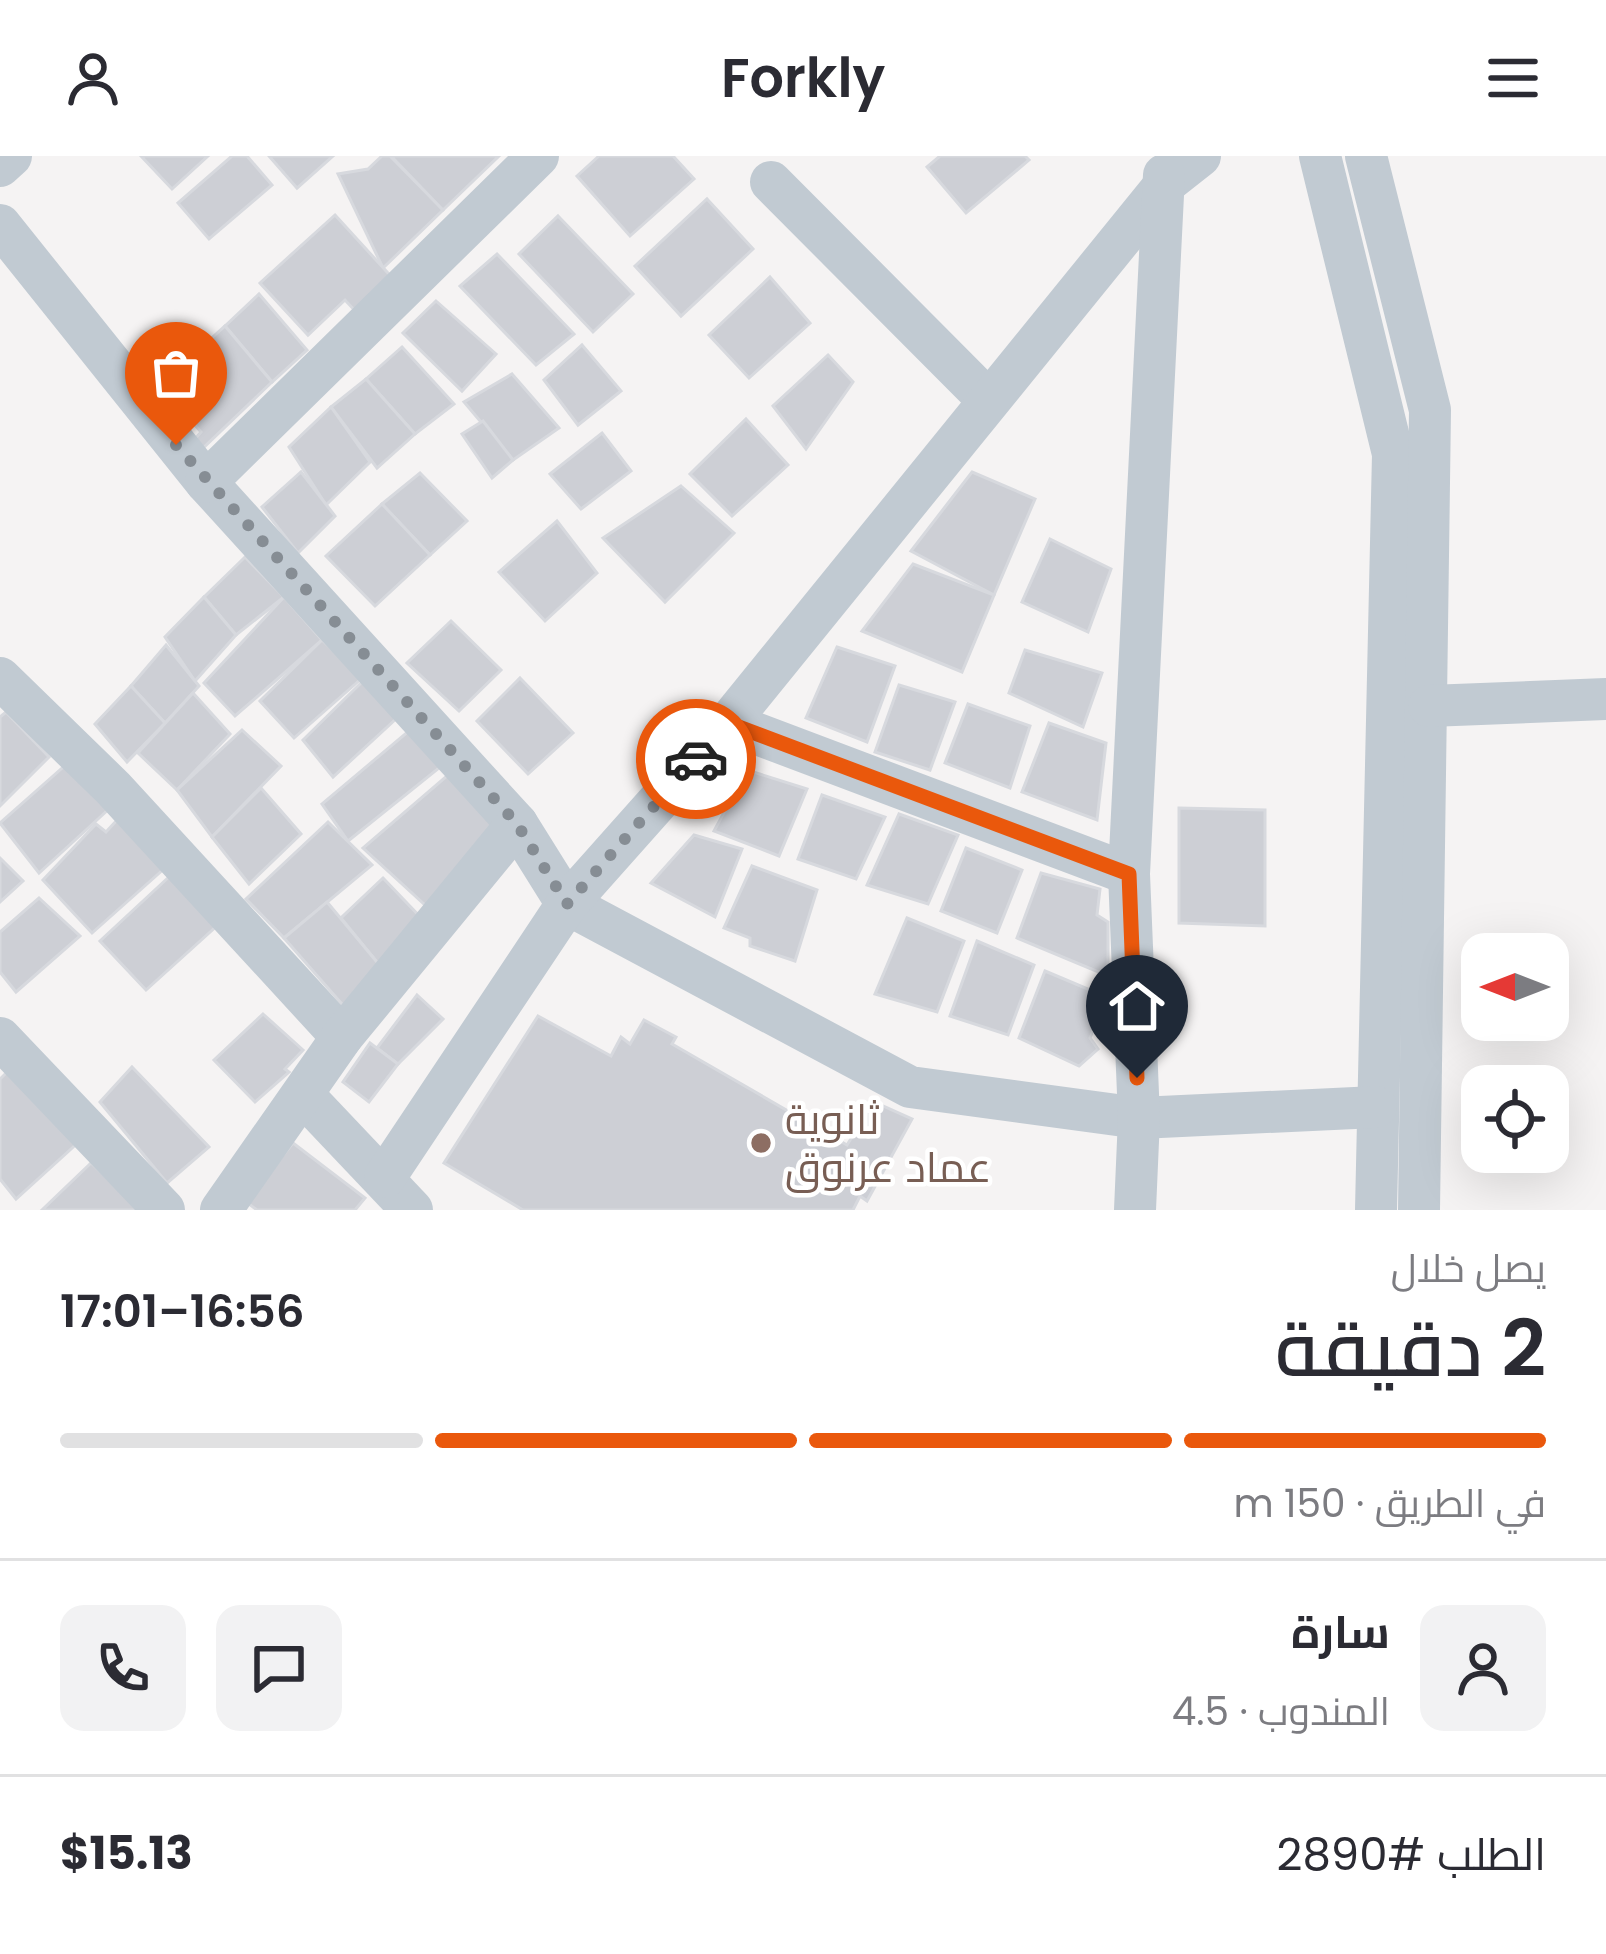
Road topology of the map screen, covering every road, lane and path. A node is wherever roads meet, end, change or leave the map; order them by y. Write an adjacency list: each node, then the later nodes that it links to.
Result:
1 (11, 156): 6 (street)
2 (538, 156): 11 (street)
3 (1200, 156): 7 (street)
4 (1320, 156): 22 (street)
5 (1366, 156): 14 (street)
6 (0, 166)
7 (1162, 169): 10 (street); 17 (street)
8 (771, 182): 10 (street)
9 (0, 225): 11 (street)
10 (988, 400): 15 (street)
11 (206, 482): 16 (street)
12 (1, 681): 19 (street)
13 (1606, 699): 14 (street)
14 (1429, 706): 30 (street)
15 (728, 723): 17 (street); 18 (street)
16 (517, 824): 18 (street); 19 (street)
17 (1129, 874): 23 (street)
18 (567, 904): 23 (street); 24 (street)
19 (342, 1037): 21 (street)
20 (0, 1039): 25 (street)
21 (304, 1096): 24 (street); 26 (street)
22 (1376, 1106): 23 (street); 29 (street)
23 (1139, 1118): 28 (street)
24 (385, 1177): 27 (street)
25 (164, 1210)
26 (221, 1210)
27 (412, 1210)
28 (1135, 1210)
29 (1376, 1210)
30 (1419, 1210)

